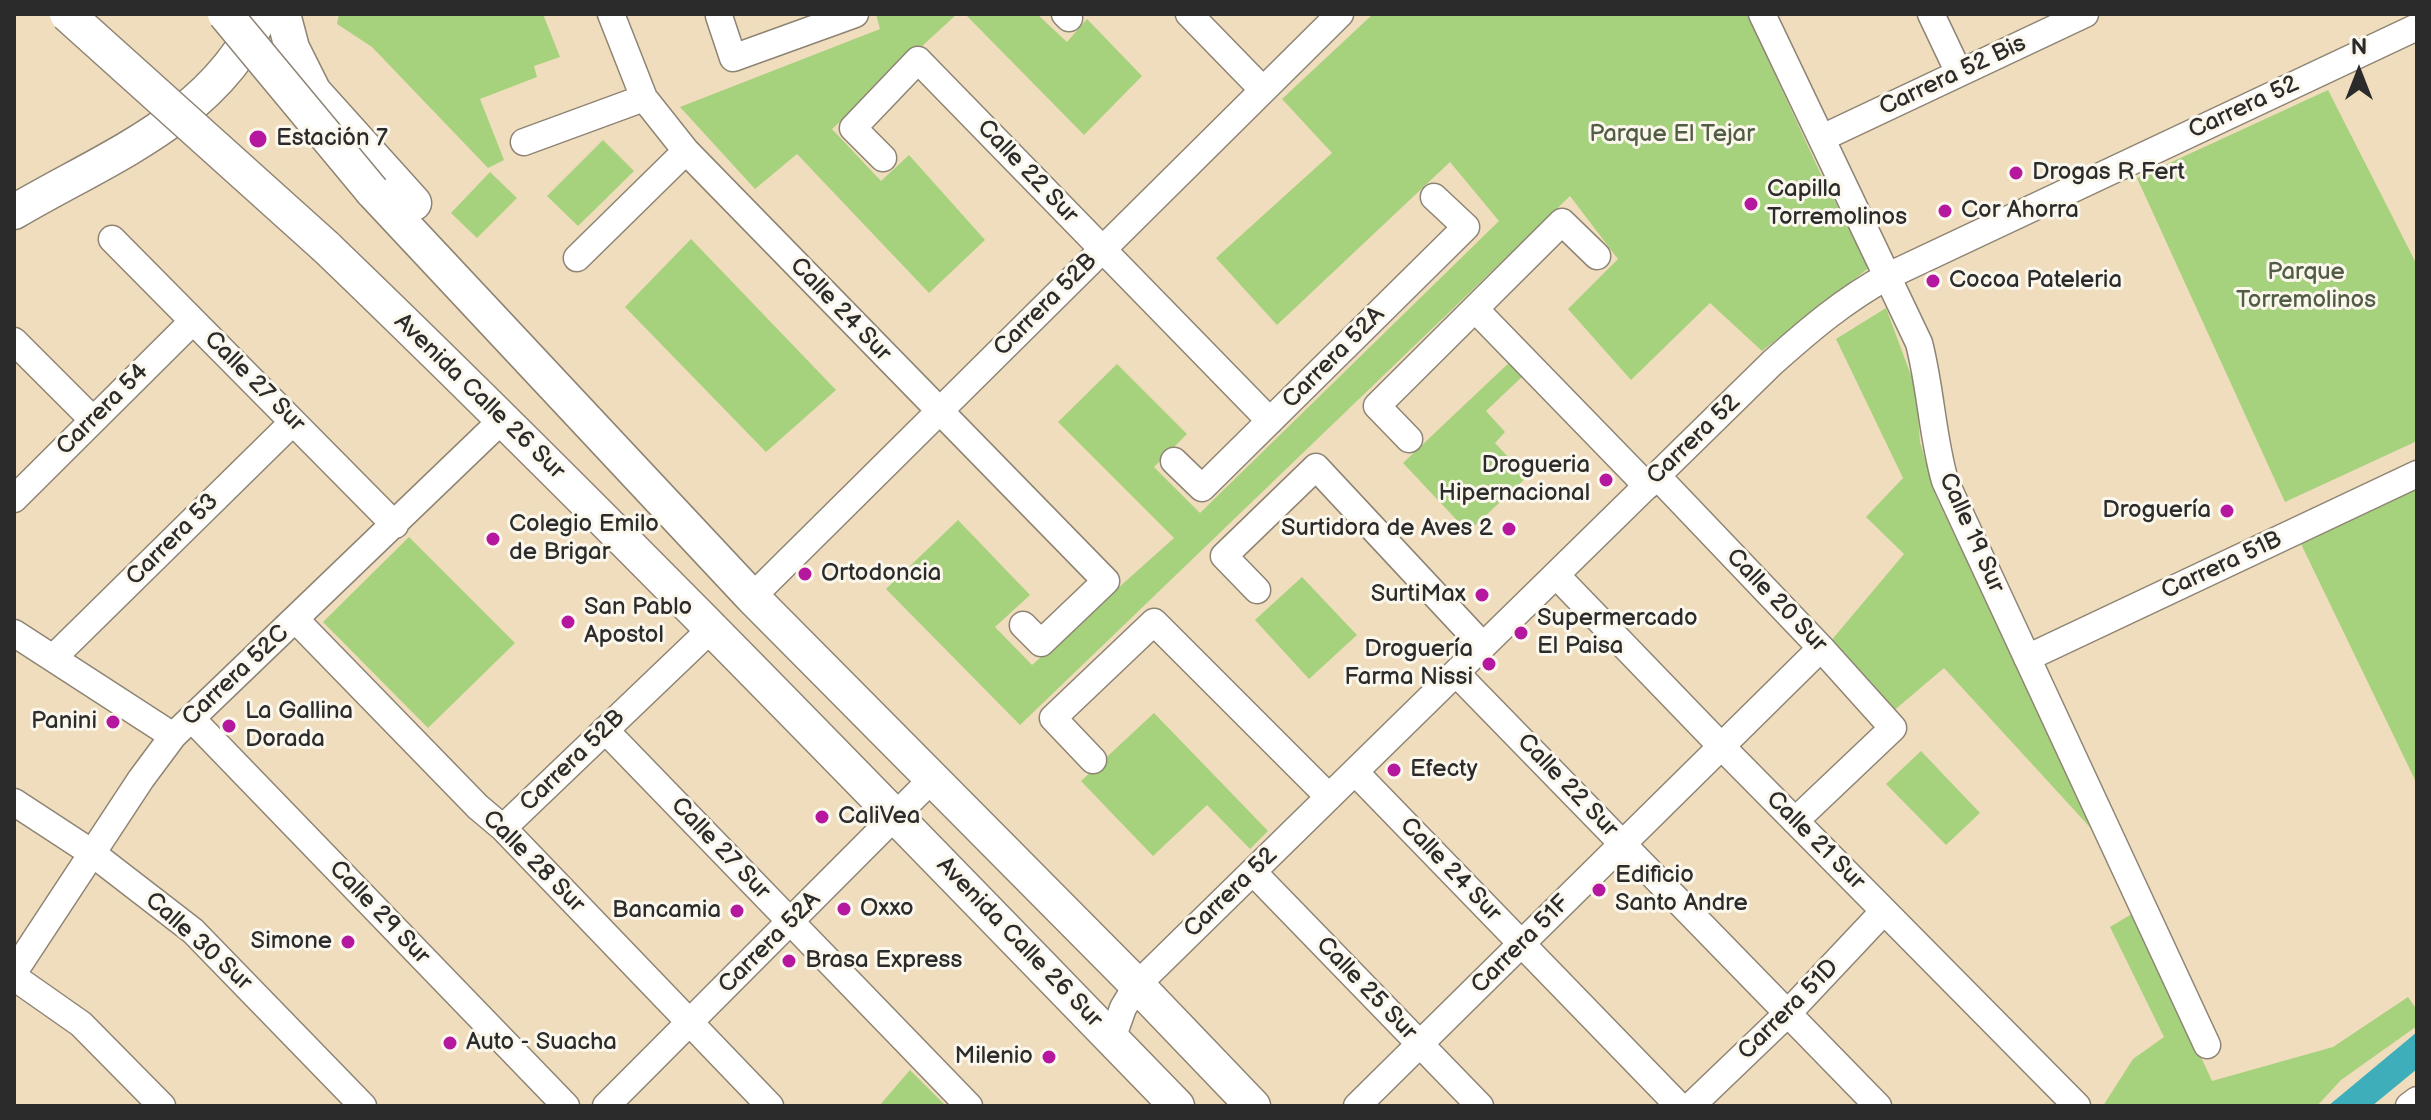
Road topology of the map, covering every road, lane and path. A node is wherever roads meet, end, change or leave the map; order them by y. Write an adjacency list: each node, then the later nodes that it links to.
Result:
1 (67, 14): 32 (main road, Avenida Calle 26 Sur, bridge)
2 (225, 14): 37 (main road, bridge)
3 (261, 14): 22 (main road)
4 (283, 14): 37 (main road)
5 (611, 14): 16 (street, Calle 24 Sur)
6 (855, 14): 12 (street)
7 (1189, 14): 15 (street)
8 (1340, 14): 15 (street, Carrera 52B)
9 (1762, 14): 17 (street, Calle 19 Sur)
10 (1931, 14): 14 (street)
11 (2085, 14): 14 (street, Carrera 52 Bis)
12 (719, 16)
13 (2417, 27): 27 (street, Carrera 52)
14 (1959, 73): 17 (street, Carrera 52 Bis)
15 (1263, 90): 24 (street, Carrera 52B)
16 (644, 98): 18 (street); 19 (street, Calle 24 Sur)
17 (1822, 138): 27 (street, Calle 19 Sur)
18 (524, 142)
19 (686, 151): 26 (street); 31 (street, Calle 24 Sur)
20 (883, 158): 24 (street, Calle 22 Sur)
21 (1434, 197): 34 (street, Carrera 52A)
22 (14, 212)
23 (112, 239): 29 (street, Calle 27 Sur)
24 (1102, 249): 31 (street, Carrera 52B); 34 (street, Calle 22 Sur)
25 (1597, 256): 28 (street)
26 (577, 258)
27 (1888, 276): 40 (street, Carrera 52); 53 (street, Calle 19 Sur)
28 (1475, 309): 36 (street); 40 (street, Calle 20 Sur)
29 (193, 321): 33 (street, Carrera 54); 35 (street, Calle 27 Sur)
30 (14, 341): 33 (street)
31 (939, 410): 45 (street, Carrera 52B); 49 (street, Calle 24 Sur)
32 (504, 418): 42 (street, Carrera 52C); 47 (main road, Avenida Calle 26 Sur)
33 (93, 420): 41 (street, Carrera 54)
34 (1270, 421): 38 (street, Carrera 52A)
35 (293, 422): 42 (street, Calle 27 Sur); 52 (street, Carrera 53)
36 (1409, 439)
37 (620, 458): 45 (main road)
38 (1174, 461)
39 (2417, 474): 53 (street, Carrera 51B)
40 (1652, 481): 43 (street, Carrera 52); 51 (street, Calle 20 Sur)
41 (14, 499)
42 (395, 525): 46 (street, Carrera 52C)
43 (1556, 575): 50 (street, Carrera 52); 57 (street, Calle 21 Sur)
44 (1257, 590): 50 (street)
45 (752, 597): 60 (main road)
46 (296, 620): 55 (street, Carrera 52C); 65 (street, Calle 28 Sur)
47 (712, 628): 56 (street, Carrera 52B); 63 (main road, Avenida Calle 26 Sur)
48 (14, 633): 52 (street, Calle 29 Sur)
49 (1032, 634)
50 (1483, 646): 54 (street, Carrera 52)
51 (1821, 648): 57 (street, Carrera 51F); 64 (street, Calle 20 Sur)
52 (53, 658): 55 (street, Calle 29 Sur)
53 (2027, 658): 78 (street, Calle 19 Sur)
54 (1456, 673): 59 (street, Carrera 52); 66 (street, Calle 22 Sur)
55 (182, 728): 67 (street, Carrera 52C); 81 (street, Calle 29 Sur)
56 (605, 730): 65 (street, Carrera 52B); 70 (street, Calle 27 Sur)
57 (1722, 747): 64 (street, Calle 21 Sur); 66 (street, Carrera 51F)
58 (1093, 760): 61 (street)
59 (1355, 772): 61 (street, Carrera 52); 71 (street, Calle 24 Sur)
60 (932, 779): 63 (street, Carrera 52A); 73 (main road)
61 (1329, 797): 68 (street, Carrera 52)
62 (14, 802): 67 (street, Calle 30 Sur)
63 (896, 815): 70 (street, Carrera 52A); 76 (main road, Avenida Calle 26 Sur)
64 (1795, 821): 69 (street, Calle 21 Sur)
65 (503, 828): 75 (street, Calle 28 Sur)
66 (1623, 844): 71 (street, Carrera 51F); 74 (street, Calle 22 Sur)
67 (92, 853): 72 (street, Carrera 52C); 80 (street, Calle 30 Sur)
68 (1253, 872): 73 (street, Carrera 52); 77 (street, Calle 25 Sur)
69 (1884, 911): 74 (street, Carrera 51D); 92 (street, Calle 21 Sur)
70 (791, 922): 75 (street, Carrera 52A); 84 (street, Calle 27 Sur)
71 (1521, 944): 77 (street, Carrera 51F); 89 (street, Calle 24 Sur)
72 (14, 974): 79 (street)
73 (1137, 985): 76 (street, Carrera 52); 86 (main road)
74 (1788, 1013): 90 (street, Carrera 51D); 91 (street, Calle 22 Sur)
75 (690, 1023): 82 (street, Carrera 52A); 83 (street, Calle 28 Sur)
76 (1112, 1039): 85 (main road, Avenida Calle 26 Sur)
77 (1420, 1044): 87 (street, Carrera 51F); 88 (street, Calle 25 Sur)
78 (2207, 1045)
79 (162, 1106)
80 (363, 1106)
81 (566, 1106)
82 (606, 1106)
83 (770, 1106)
84 (969, 1106)
85 (1177, 1106)
86 (1253, 1106)
87 (1357, 1106)
88 (1480, 1106)
89 (1679, 1106)
90 (1691, 1106)
91 (1878, 1106)
92 (2077, 1106)

